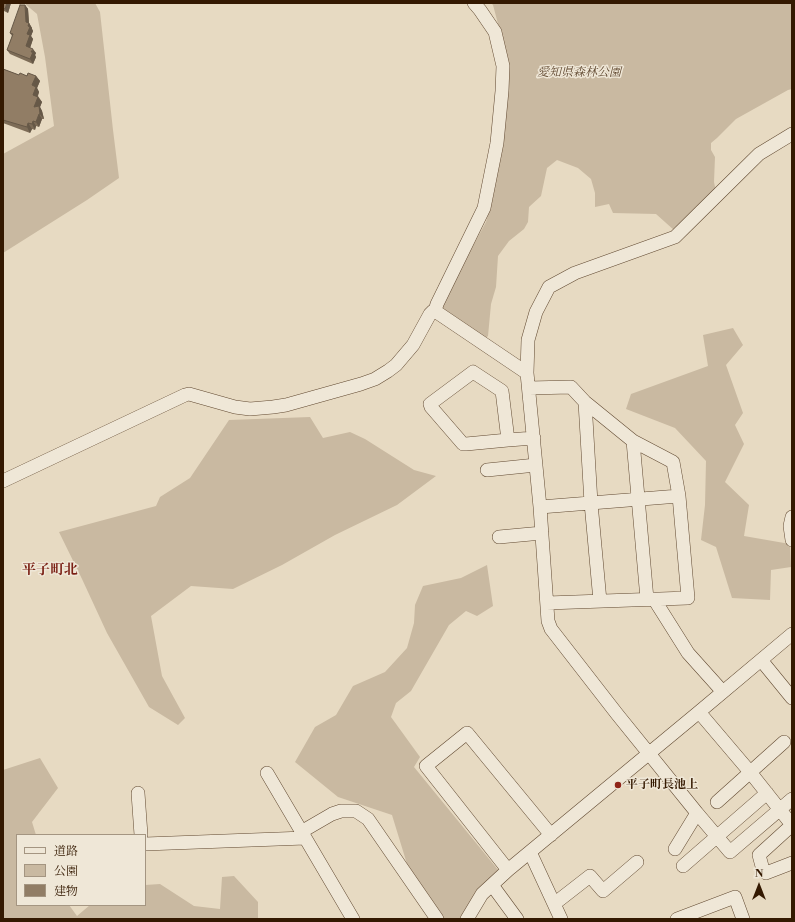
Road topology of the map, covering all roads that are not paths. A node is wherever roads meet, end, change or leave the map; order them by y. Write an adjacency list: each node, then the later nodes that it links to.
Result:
1 (474, 3): 3 (street)
2 (792, 134): 4 (street)
3 (436, 311): 4 (street); 12 (street)
4 (527, 373): 5 (street)
5 (529, 388): 6 (street); 7 (street)
6 (585, 402): 9 (street); 15 (street)
7 (534, 438): 8 (street); 10 (street)
8 (508, 440): 8 (street)
9 (633, 441): 13 (street); 14 (street)
10 (536, 465): 11 (street); 16 (street)
11 (486, 470)
12 (3, 481)
13 (678, 496): 14 (street); 21 (street)
14 (639, 499): 15 (street); 21 (street)
15 (591, 503): 16 (street); 22 (street)
16 (540, 507): 18 (street)
17 (792, 517): 20 (street)
18 (542, 533): 19 (street); 23 (street)
19 (499, 537)
20 (792, 540)
21 (651, 599): 22 (street); 26 (street)
22 (600, 601): 23 (street)
23 (546, 603): 30 (street)
24 (792, 634): 25 (street)
25 (761, 660): 26 (street); 27 (street)
26 (723, 692): 28 (street)
27 (792, 698)
28 (700, 712): 30 (street); 31 (street)
29 (784, 742): 31 (street)
30 (649, 753): 38 (street); 42 (street)
31 (750, 772): 34 (street); 36 (street)
32 (267, 773): 41 (street)
33 (138, 793): 40 (street)
34 (767, 794): 37 (street); 43 (street)
35 (792, 799): 37 (street)
36 (717, 802)
37 (779, 809): 39 (street); 43 (street)
38 (697, 813): 43 (street); 45 (street)
39 (792, 825): 48 (street)
40 (141, 834)
41 (303, 835): 44 (street); 54 (street); 55 (street)
42 (551, 835): 46 (street); 50 (street)
43 (717, 836): 49 (street)
44 (146, 844)
45 (675, 849)
46 (530, 852): 50 (street); 52 (street)
47 (637, 862): 52 (street)
48 (792, 863)
49 (683, 866)
50 (508, 870): 51 (street)
51 (492, 885): 53 (street); 56 (street)
52 (554, 904): 57 (street)
53 (470, 918)
54 (353, 919)
55 (437, 919)
56 (517, 919)
57 (561, 919)
58 (677, 919): 59 (street)
59 (743, 919)

